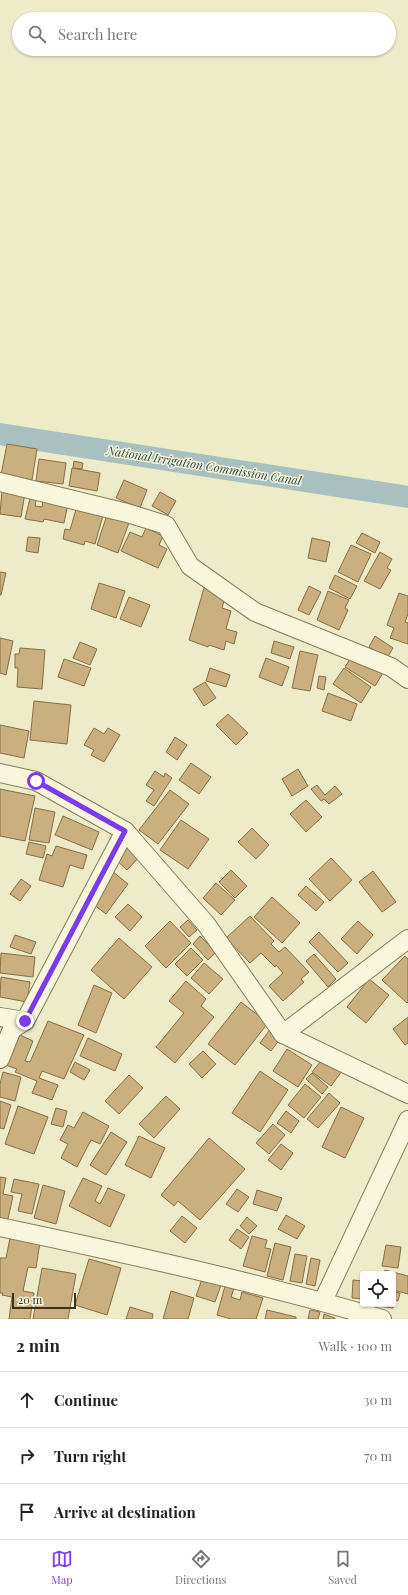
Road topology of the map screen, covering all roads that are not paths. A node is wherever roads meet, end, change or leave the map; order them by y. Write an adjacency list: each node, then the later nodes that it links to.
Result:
1 (0, 482): 2 (street)
2 (408, 679)
3 (0, 774): 4 (street)
4 (125, 831): 7 (street); 8 (street)
5 (408, 940): 8 (street)
6 (0, 1017): 7 (street)
7 (25, 1021): 9 (street)
8 (283, 1034): 10 (street)
9 (0, 1059)
10 (408, 1094)
11 (408, 1120): 13 (street)
12 (0, 1227): 13 (street)
13 (322, 1301): 14 (street)
14 (382, 1319)

